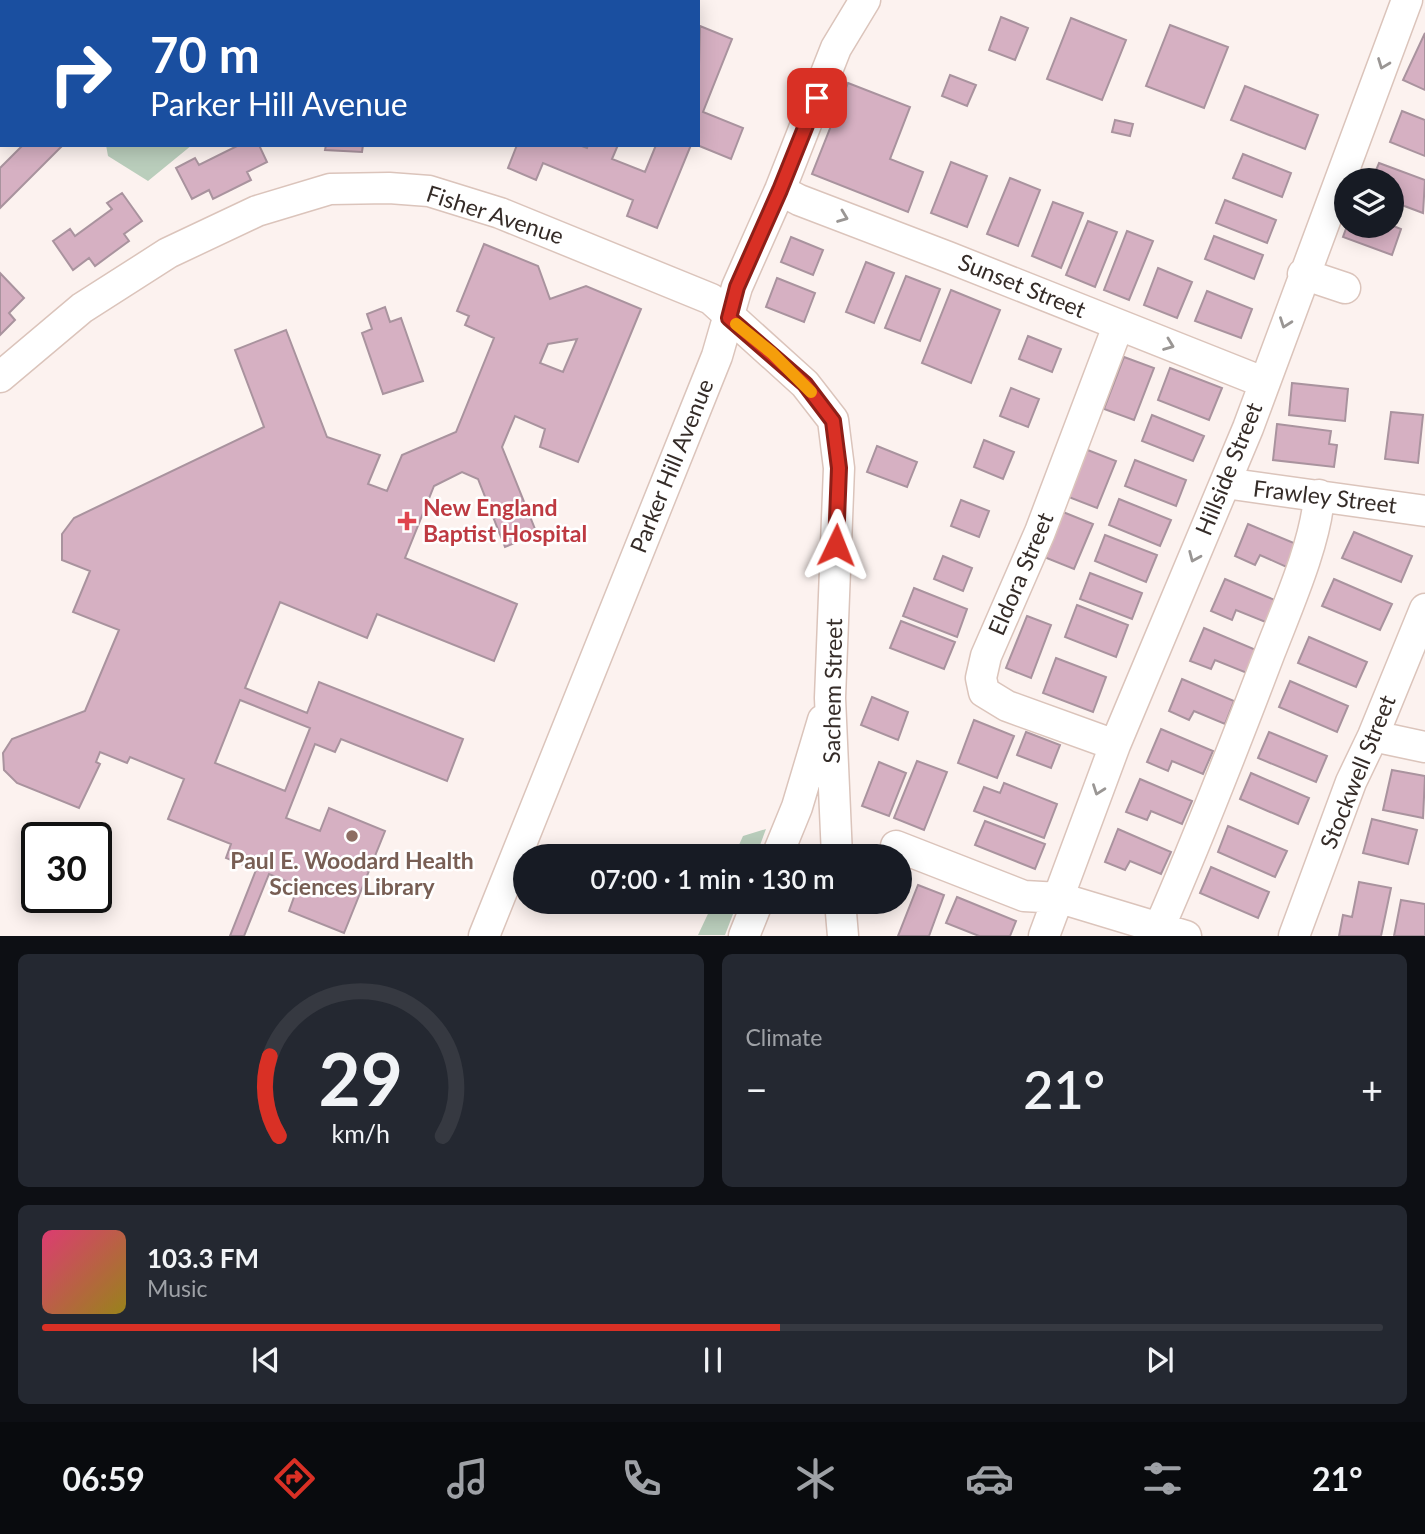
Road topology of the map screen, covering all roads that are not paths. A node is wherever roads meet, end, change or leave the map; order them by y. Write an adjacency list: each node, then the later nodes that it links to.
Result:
1 (865, 0): 3 (street, Parker Hill Avenue)
2 (1407, 0): 4 (street, Hillside Street, one-way to 4)
3 (780, 190): 6 (street, Parker Hill Avenue); 7 (street, Sunset Street, one-way to 7)
4 (1303, 274): 5 (street); 9 (street, Hillside Street, one-way to 9)
5 (1345, 288)
6 (729, 318): 8 (street, Fisher Avenue); 14 (street, Sachem Street); 25 (street, Parker Hill Avenue)
7 (1118, 326): 9 (street, Sunset Street, one-way to 9); 16 (street, Eldora Street)
8 (0, 377)
9 (1263, 382): 10 (street, Hillside Street)
10 (1225, 483): 11 (street, Frawley Street); 16 (street, Hillside Street, one-way to 16)
11 (1319, 495): 12 (street, Frawley Street); 24 (street)
12 (1425, 510)
13 (1425, 609): 15 (street, Stockwell Street)
14 (830, 698): 18 (street); 19 (street, Sachem Street)
15 (1373, 736): 17 (street); 29 (street, Stockwell Street)
16 (1115, 745): 21 (street, Hillside Street, one-way to 21)
17 (1425, 747)
18 (782, 844)
19 (836, 844)
20 (912, 852): 21 (street)
21 (1060, 898): 24 (street); 28 (street, Hillside Street)
22 (753, 914): 26 (street)
23 (841, 914): 27 (street)
24 (1173, 932)
25 (484, 936)
26 (744, 936)
27 (843, 936)
28 (1044, 936)
29 (1294, 936)

